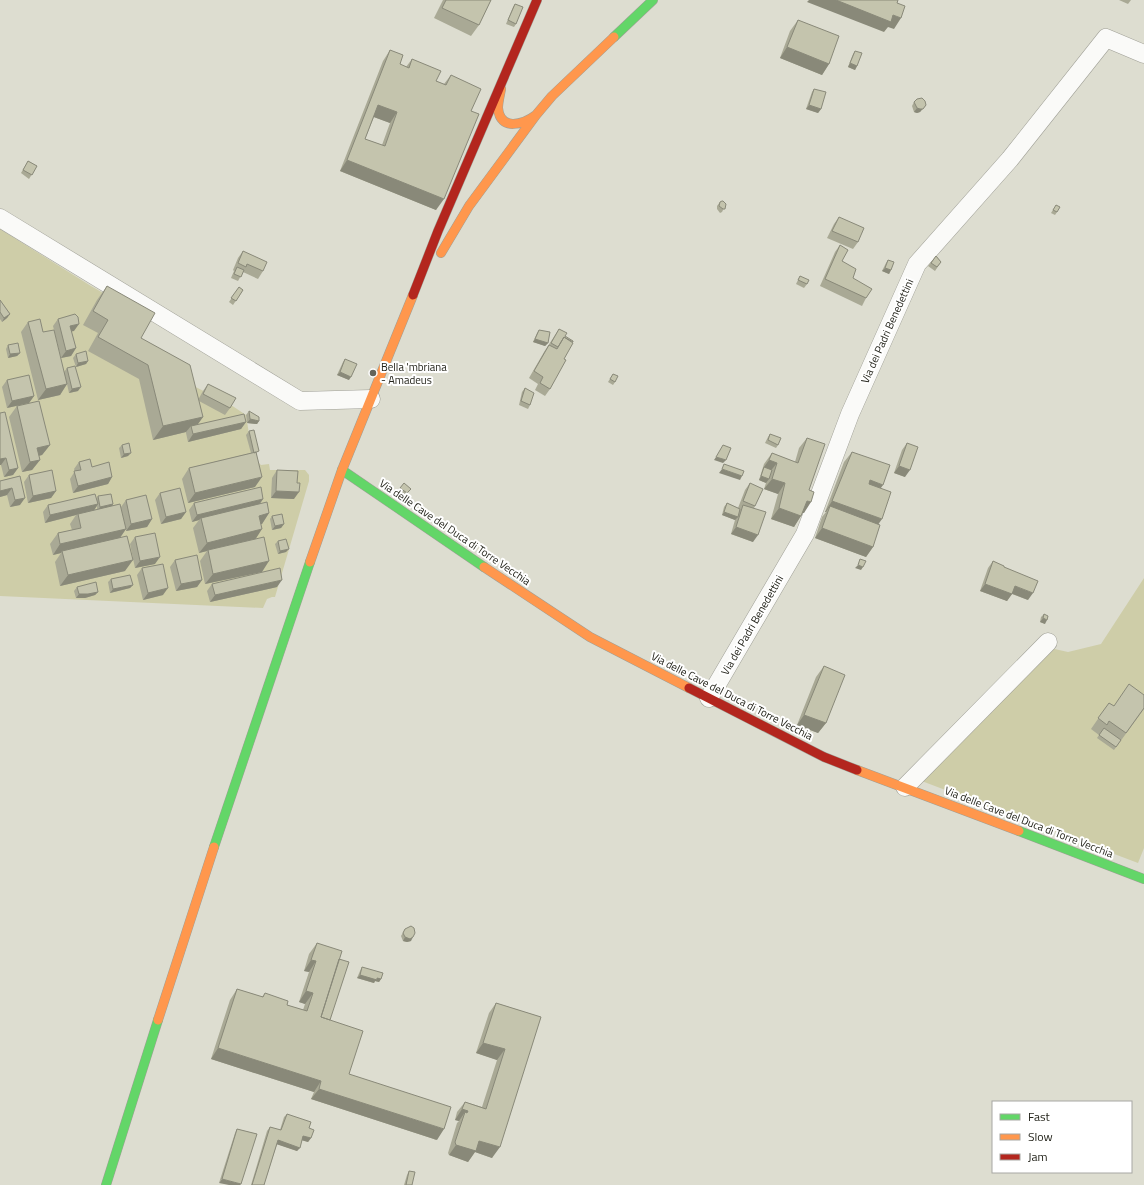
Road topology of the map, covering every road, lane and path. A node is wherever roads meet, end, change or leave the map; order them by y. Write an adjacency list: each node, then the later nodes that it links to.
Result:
1 (536, 0): 4 (main road)
2 (653, 0): 5 (main road)
3 (1144, 54): 11 (street, Via dei Padri Benedettini)
4 (502, 80): 5 (main road); 7 (main road)
5 (536, 115): 7 (main road)
6 (0, 218): 8 (street)
7 (407, 311): 8 (main road)
8 (371, 399): 9 (main road)
9 (342, 470): 11 (main road, Via delle Cave del Duca di Torre Vecchia); 14 (main road)
10 (1048, 642): 12 (street)
11 (709, 698): 12 (main road, Via delle Cave del Duca di Torre Vecchia)
12 (905, 787): 13 (main road, Via delle Cave del Duca di Torre Vecchia)
13 (1144, 879)
14 (106, 1185)

